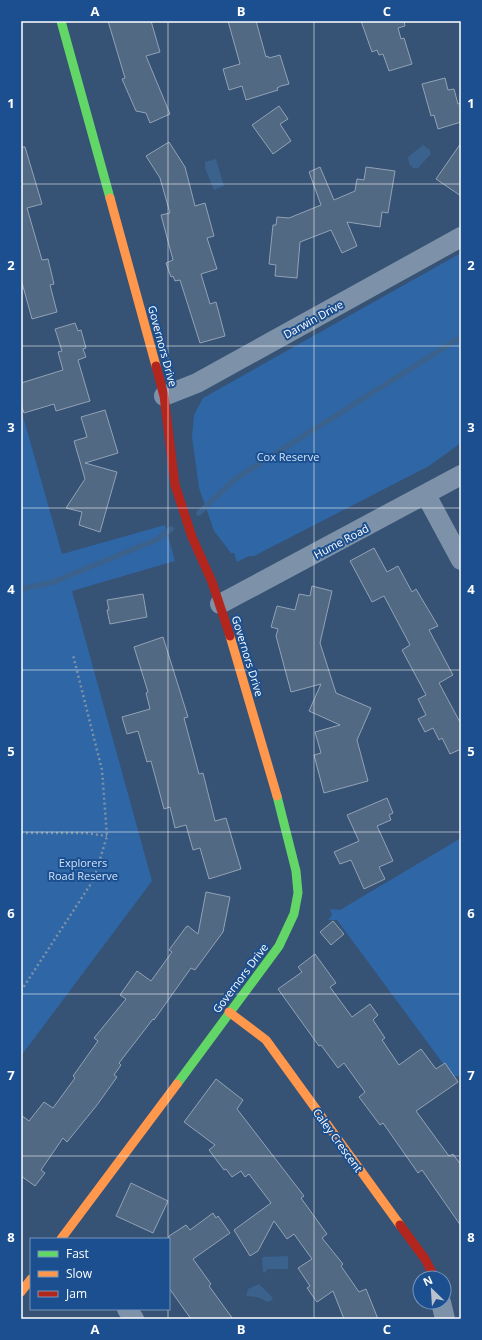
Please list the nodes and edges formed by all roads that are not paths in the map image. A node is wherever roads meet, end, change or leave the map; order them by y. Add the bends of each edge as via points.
1 (61, 21) edge
2 (461, 237) edge
3 (164, 396) junction
4 (461, 475) edge
5 (426, 495) junction
6 (461, 560) edge
7 (220, 604) junction
8 (229, 1012) junction
9 (68, 1236) edge
10 (431, 1270) edge
11 (30, 1280) edge
12 (21, 1292) edge
13 (128, 1310) edge
14 (134, 1319) edge

1 - 3 main road, Governors Drive
2 - 3 street, Darwin Drive via 197,382
3 - 7 main road, Governors Drive via 175,485 192,537
4 - 5 street, Hume Road
5 - 6 street
5 - 7 street, Hume Road
7 - 8 main road, Governors Drive via 239,662 294,858 298,886 297,909 287,933
8 - 9 main road, Governors Drive
8 - 10 main road, Caley Crescent via 266,1040
11 - 12 main road
13 - 14 street

